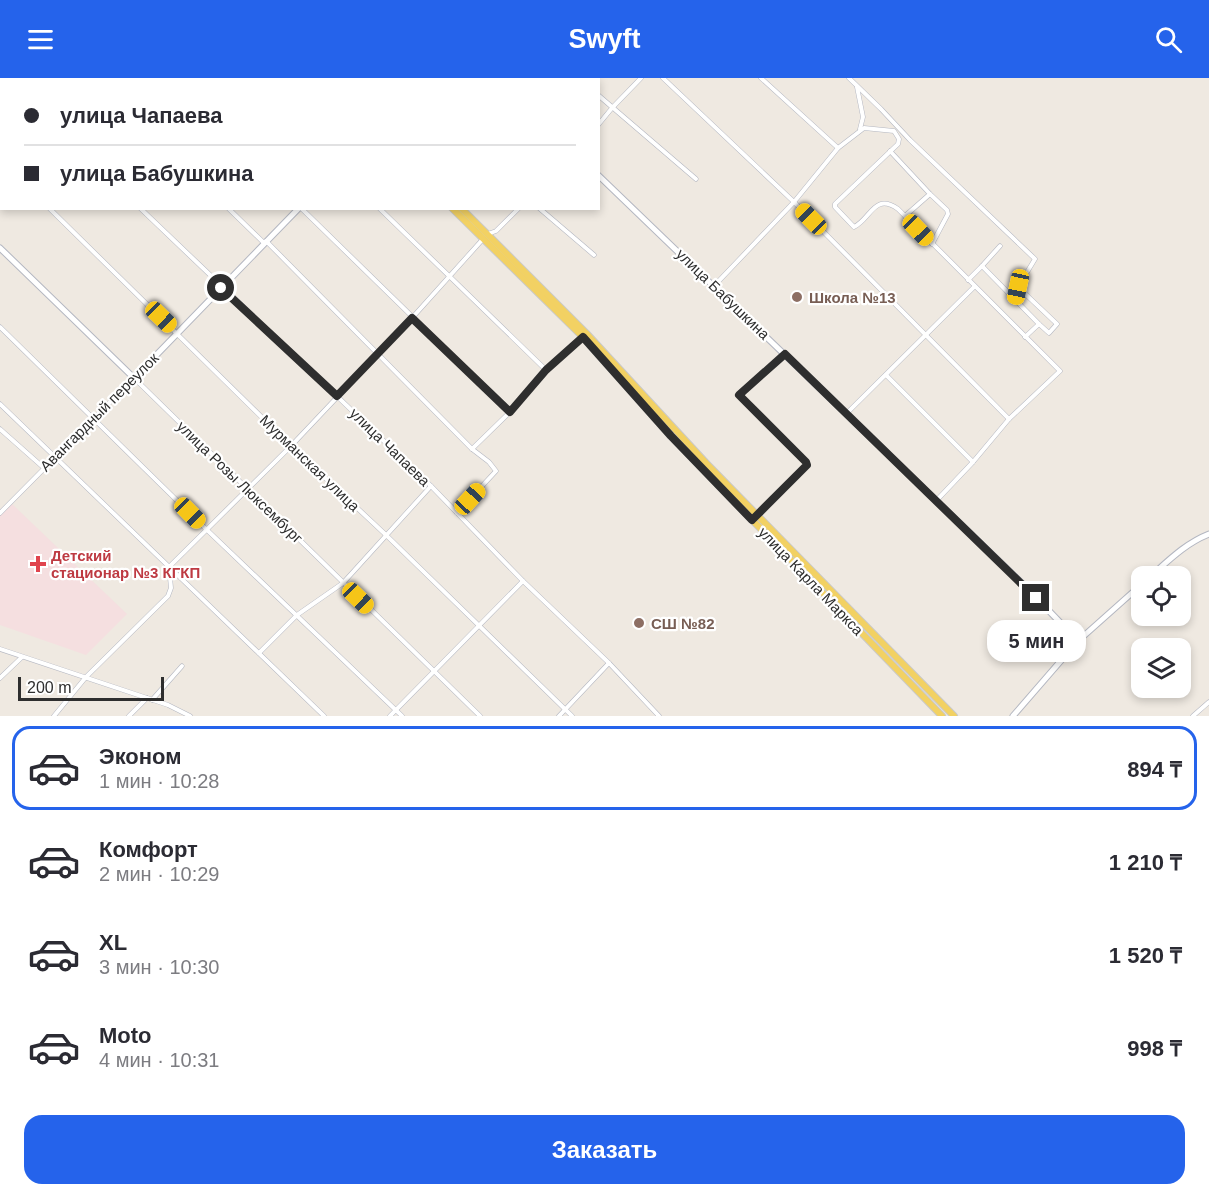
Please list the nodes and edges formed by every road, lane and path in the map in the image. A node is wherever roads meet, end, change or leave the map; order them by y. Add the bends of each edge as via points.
1 (641, 78) edge
2 (663, 78) edge
3 (761, 78) edge
4 (849, 78) edge
5 (857, 86) junction
6 (600, 97) edge
7 (612, 108) junction
8 (600, 123) edge
9 (859, 131) junction
10 (899, 132) junction
11 (838, 148) junction
12 (890, 151) junction
13 (600, 178) edge
14 (696, 179) dead end
15 (930, 194) junction
16 (794, 202) junction
17 (51, 210) edge
18 (142, 210) edge
19 (230, 210) edge
20 (298, 210) edge
21 (302, 210) edge
22 (381, 210) edge
23 (454, 210) edge
24 (462, 210) edge
25 (517, 210) edge
26 (541, 210) edge
27 (905, 216) junction
28 (485, 237) junction
29 (265, 242) junction
30 (932, 244) junction
31 (1000, 246) dead end
32 (0, 248) edge
33 (594, 255) dead end
34 (982, 266) junction
35 (450, 275) junction
36 (968, 280) junction
37 (714, 286) junction
38 (974, 287) junction
39 (1018, 287) junction
40 (221, 288) junction
41 (1016, 300) junction
42 (412, 318) junction
43 (1039, 324) junction
44 (0, 327) edge
45 (177, 333) junction
46 (927, 336) junction
47 (583, 337) junction
48 (1026, 338) junction
49 (785, 354) junction
50 (377, 355) junction
51 (546, 370) junction
52 (886, 375) junction
53 (134, 378) junction
54 (337, 396) junction
55 (0, 404) edge
56 (510, 412) junction
57 (846, 414) junction
58 (93, 418) junction
59 (1009, 419) junction
60 (0, 429) edge
61 (291, 446) junction
62 (472, 449) junction
63 (54, 458) junction
64 (973, 462) junction
65 (44, 468) junction
66 (431, 486) junction
67 (247, 490) junction
68 (935, 501) junction
69 (0, 513) edge
70 (457, 513) junction
71 (757, 514) junction
72 (752, 520) junction
73 (207, 530) junction
74 (1209, 534) edge
75 (386, 535) junction
76 (1162, 566) edge
77 (169, 567) junction
78 (523, 581) junction
79 (343, 583) junction
80 (1131, 594) edge
81 (297, 615) junction
82 (480, 625) junction
83 (1078, 641) junction
84 (0, 650) edge
85 (259, 653) junction
86 (23, 657) junction
87 (609, 663) junction
88 (182, 666) dead end
89 (434, 672) junction
90 (86, 677) junction
91 (0, 678) edge
92 (924, 691) junction
93 (149, 699) junction
94 (1209, 702) edge
95 (396, 710) junction
96 (565, 710) junction
97 (54, 716) edge
98 (129, 716) edge
99 (190, 716) edge
100 (324, 716) edge
101 (390, 716) edge
102 (402, 716) edge
103 (480, 716) edge
104 (559, 716) edge
105 (572, 716) edge
106 (659, 716) edge
107 (942, 716) edge
108 (954, 716) edge
109 (1013, 716) edge
110 (1193, 716) edge

1 - 7 street
2 - 16 street
3 - 11 street
4 - 5 street
5 - 9 street via 863,117
5 - 10 street
6 - 7 street
7 - 8 street
7 - 14 street
9 - 10 street via 868,127
9 - 11 street
10 - 12 street via 898,144
10 - 39 street via 1035,259
11 - 16 street
12 - 15 street
12 - 27 street via 834,205 854,227 880,203 890,203
13 - 37 street, улица Бабушкина
15 - 27 street
15 - 30 street via 948,214
16 - 37 street
16 - 46 street
17 - 45 street, Мурманская улица
18 - 40 street, улица Чапаева
19 - 29 street
20 - 29 street, Авангардный переулок
21 - 42 street
22 - 35 street
23 - 28 main road, улица Карла Маркса
24 - 28 main road, улица Карла Маркса
25 - 28 street
26 - 33 street
27 - 30 street
28 - 35 street
28 - 47 main road, улица Карла Маркса
28 - 71 main road, улица Карла Маркса via 586,333
29 - 40 street, Авангардный переулок
29 - 50 street
30 - 36 street
31 - 34 street
32 - 53 street, улица Розы Люксембург
34 - 36 street
34 - 41 street
35 - 42 street
35 - 51 street
36 - 38 street
37 - 49 street, улица Бабушкина
38 - 46 street
38 - 48 street
39 - 41 street
39 - 43 street via 1058,324 1049,333
40 - 45 street, Авангардный переулок
40 - 54 street, улица Чапаева
41 - 43 street
42 - 50 street
42 - 56 street
43 - 48 street
44 - 58 street
45 - 53 street, Авангардный переулок
45 - 61 street, Мурманская улица
46 - 52 street
46 - 59 street
47 - 51 street
47 - 72 main road, улица Карла Маркса
48 - 59 street via 1060,371
49 - 57 street, улица Бабушкина
49 - 71 street via 739,395 808,463
50 - 54 street
50 - 62 street
51 - 56 street
52 - 57 street
52 - 64 street
53 - 58 street, Авангардный переулок
53 - 67 street, улица Розы Люксембург
54 - 61 street
54 - 66 street, улица Чапаева
55 - 63 street
56 - 62 street
57 - 68 street, улица Бабушкина
58 - 63 street, Авангардный переулок
58 - 73 street
59 - 64 street
60 - 65 street
61 - 67 street
61 - 75 street, Мурманская улица
62 - 70 street via 496,471
63 - 65 street, Авангардный переулок
63 - 77 street
64 - 68 street
65 - 69 street, Авангардный переулок
66 - 70 street, улица Чапаева
66 - 75 street
67 - 73 street
67 - 79 street, улица Розы Люксембург
68 - 83 street, улица Бабушкина
70 - 78 street, улица Чапаева
71 - 72 street
71 - 92 main road, улица Карла Маркса
72 - 92 main road, улица Карла Маркса
73 - 77 street
73 - 81 street
74 - 76 street
75 - 79 street
75 - 82 street, Мурманская улица
77 - 85 street
77 - 90 street via 168,596
78 - 82 street
78 - 87 street, улица Чапаева
79 - 81 street
79 - 89 street, улица Розы Люксембург
80 - 83 street
81 - 85 street
81 - 95 street
82 - 89 street
82 - 96 street, Мурманская улица
83 - 109 street
84 - 86 street
85 - 100 street
86 - 90 street
86 - 91 street
87 - 96 street
87 - 106 street, улица Чапаева
88 - 93 street
89 - 95 street
89 - 103 street, улица Розы Люксембург
90 - 93 street
90 - 97 street
92 - 107 main road
92 - 108 main road
93 - 98 street
93 - 99 street
94 - 110 street
95 - 101 street
95 - 102 street
96 - 104 street
96 - 105 street, Мурманская улица

